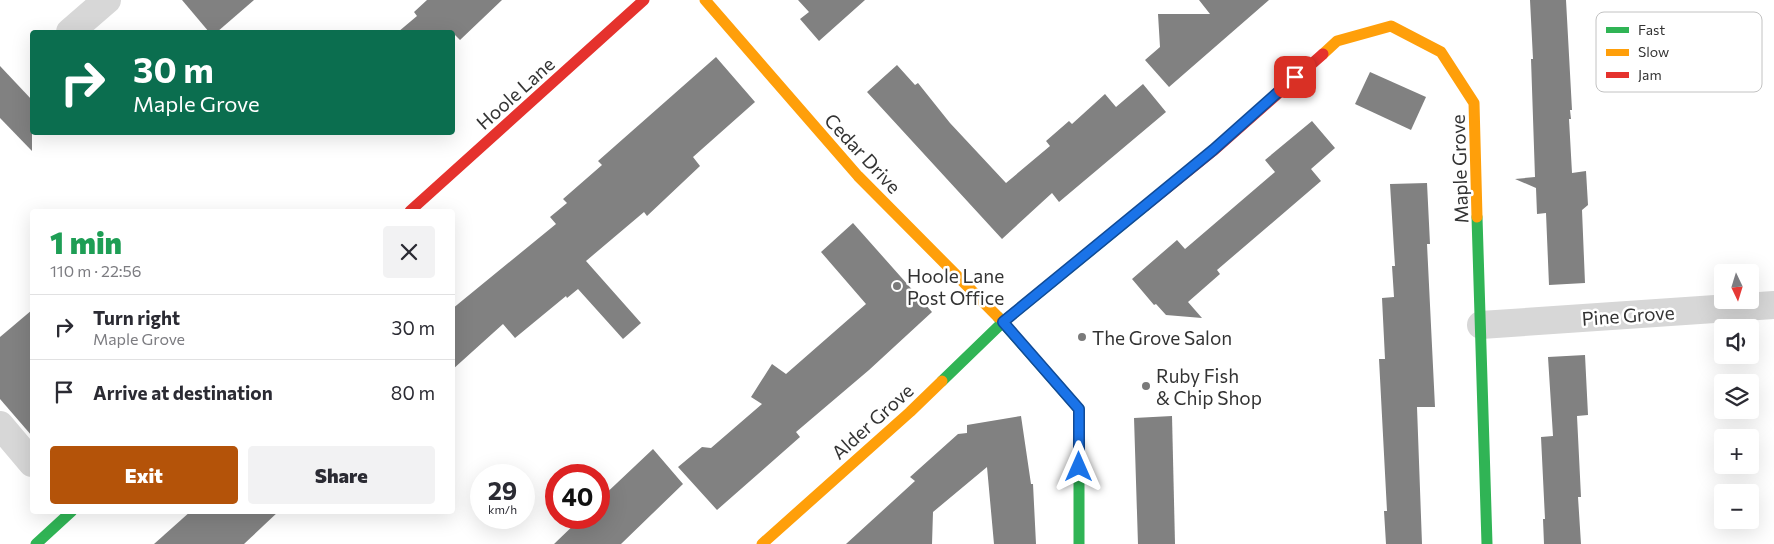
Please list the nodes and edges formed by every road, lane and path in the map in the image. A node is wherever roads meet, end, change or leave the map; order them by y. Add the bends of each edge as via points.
1 (107, 0) edge
2 (644, 0) edge
3 (706, 0) edge
4 (72, 30) edge
5 (412, 209) edge
6 (1774, 305) edge
7 (1003, 322) junction
8 (1481, 325) junction
9 (0, 425) edge
10 (30, 461) edge
11 (69, 514) edge
12 (36, 544) edge
13 (762, 544) edge
14 (1079, 544) edge
15 (1487, 544) edge

1 - 4 street
2 - 5 street, Hoole Lane
3 - 7 street, Cedar Drive via 858,176
6 - 8 street, Pine Grove
7 - 8 street, Maple Grove via 1213,150 1337,41 1391,26 1441,52 1474,103
7 - 13 street, Alder Grove via 910,412
7 - 14 street, Cedar Drive via 1079,409
8 - 15 street, Maple Grove
9 - 10 street
11 - 12 street

